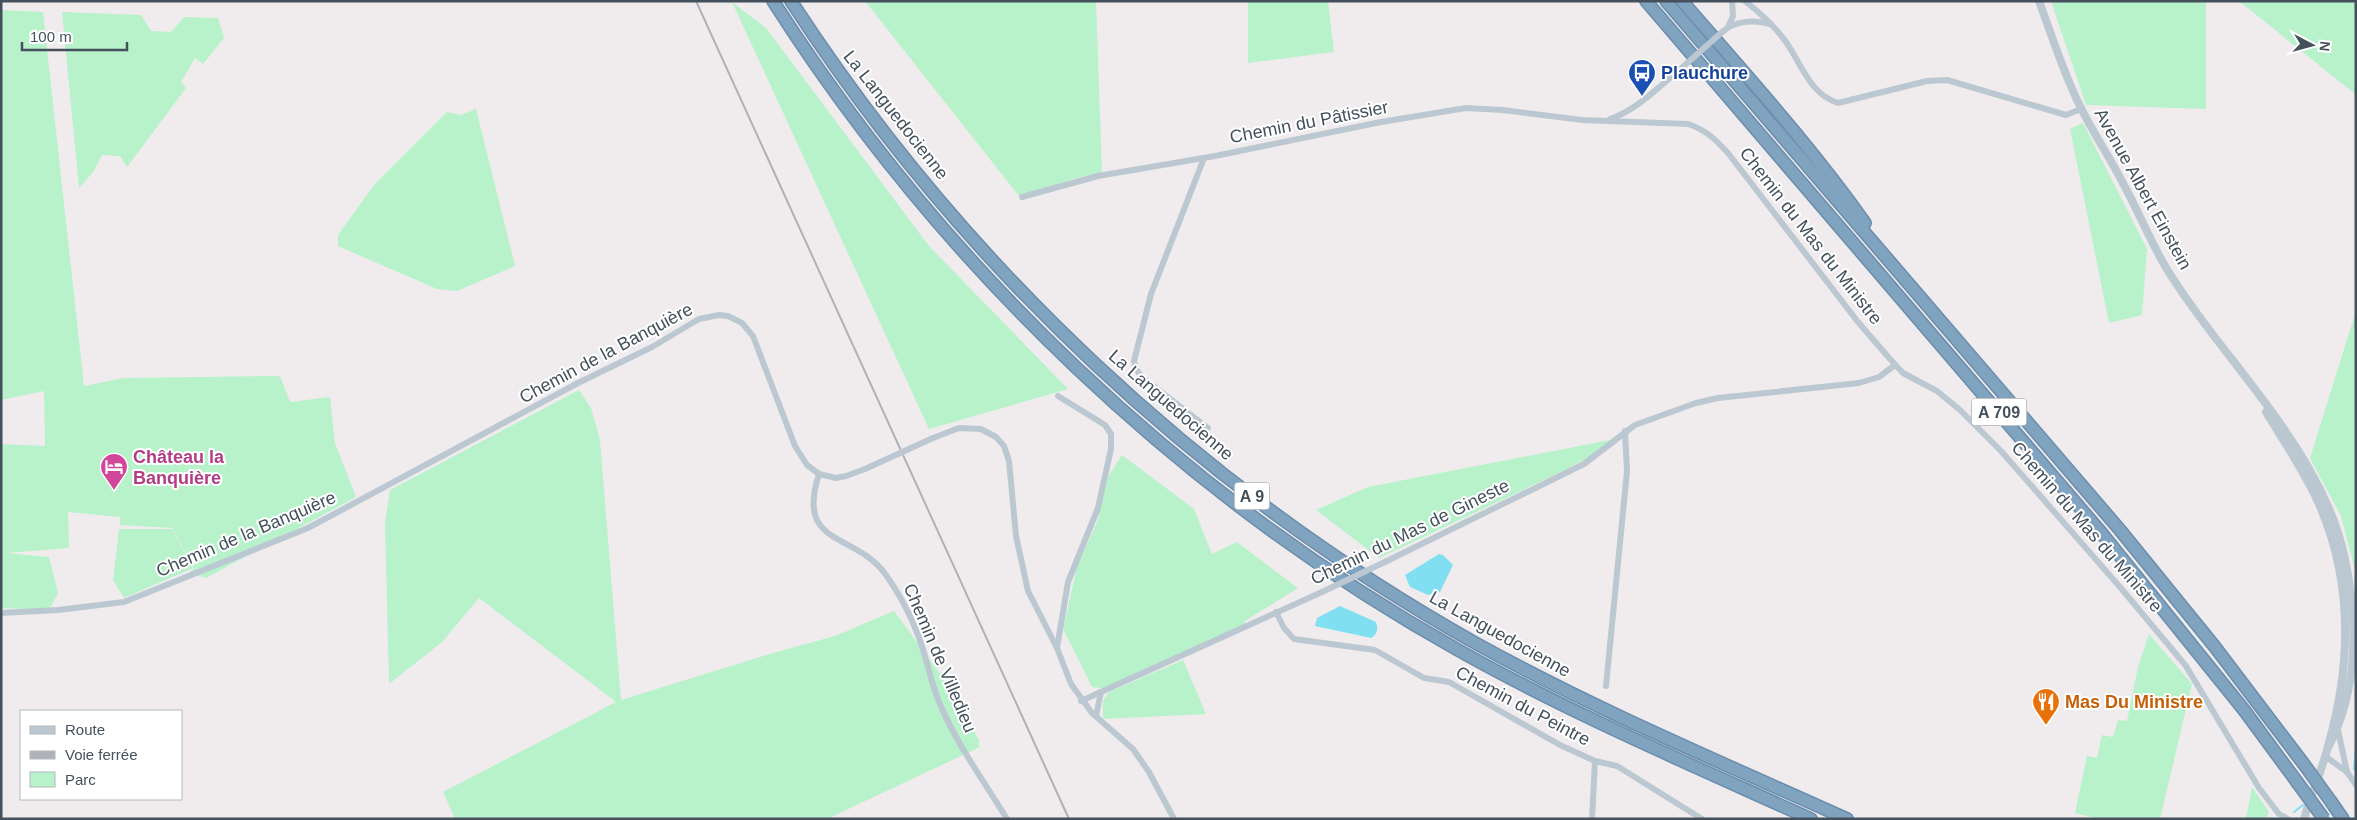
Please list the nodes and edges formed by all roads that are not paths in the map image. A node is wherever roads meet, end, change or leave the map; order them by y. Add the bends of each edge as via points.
1 (773, 1) edge
2 (791, 1) edge
3 (1646, 1) edge
4 (1666, 1) edge
5 (1682, 1) edge
6 (1732, 1) edge
7 (1745, 1) edge
8 (2039, 1) edge
9 (1774, 26) junction
10 (1728, 27) junction
11 (2081, 109) junction
12 (1605, 120) junction
13 (1204, 158) junction
14 (1022, 197) dead end
15 (1908, 283) junction
16 (1895, 365) junction
17 (2245, 378) junction
18 (1058, 396) dead end
19 (1208, 428) dead end
20 (1625, 431) junction
21 (819, 474) junction
22 (1276, 612) junction
23 (1, 613) edge
24 (1057, 648) junction
25 (1606, 686) dead end
26 (1101, 692) junction
27 (1081, 701) junction
28 (1096, 716) junction
29 (2338, 730) junction
30 (2327, 752) junction
31 (1595, 761) junction
32 (2347, 772) junction
33 (2356, 786) edge
34 (2305, 817) edge
35 (1007, 819) edge
36 (1174, 819) edge
37 (1592, 819) edge
38 (1702, 819) edge
39 (1811, 819) edge
40 (1847, 819) edge
41 (2288, 819) edge
42 (2324, 819) edge
43 (2343, 819) edge

1 - 39 highway, La Languedocienne / A 9 via 872,141 989,279 1092,381 1221,490 1324,566 1456,649 1579,714
2 - 40 highway, La Languedocienne / A 9 via 885,134 1004,272 1128,393 1248,493 1371,580 1502,658 1598,706
3 - 42 highway, A 709, bridge via 2099,530 2220,680
4 - 15 highway, A 709
5 - 15 highway via 1845,195
6 - 10 street via 1733,16
7 - 9 street
8 - 11 street, Avenue Albert Einstein
9 - 10 street via 1759,21
9 - 11 street via 1814,89 1825,99 1838,103 1927,81 1947,80 2066,115
10 - 12 street, bridge via 1625,114
11 - 17 street, Avenue Albert Einstein via 2105,148 2165,266
12 - 13 street, Chemin du Pâtissier via 1466,108
12 - 16 street, Chemin du Mas du Ministre via 1688,124 1710,134
13 - 14 street, Chemin du Pâtissier via 1080,180
13 - 19 street via 1151,294 1134,361 1142,376
15 - 43 highway, A 709, bridge via 2162,581
16 - 20 street, Chemin du Mas de Gineste via 1879,377 1859,382 1696,403
16 - 41 street, Chemin du Mas du Ministre via 1903,373 1937,391 1960,410 2001,451 2114,579 2186,666 2259,788 2279,814
17 - 29 street, Avenue Albert Einstein via 2305,462 2328,506 2340,540 2351,592 2353,631 2346,703
17 - 30 street, Avenue Albert Einstein via 2314,495 2333,540 2344,596 2346,646
18 - 24 street via 1105,425 1111,434 1111,449 1098,508 1068,582
20 - 22 street, Chemin du Mas de Gineste, bridge via 1584,464
20 - 25 street via 1627,471
21 - 23 street, Chemin de la Banquière via 807,465 795,446 748,328 736,319 718,315 699,319 652,347 308,528 233,560 124,602
21 - 24 street, bridge via 836,478 846,476 959,428 981,429 996,437 1004,446 1009,461 1016,536 1028,591
21 - 35 street, Chemin de Villedieu via 812,508 819,525 877,562 890,581 918,636 939,703
22 - 26 street, Chemin du Mas de Gineste
22 - 31 street, Chemin du Peintre via 1294,639 1375,650 1424,678 1449,682 1560,745
24 - 27 street
26 - 27 street, Chemin du Mas de Gineste
26 - 28 street
27 - 28 street
28 - 36 street via 1133,749
29 - 30 street, Avenue Albert Einstein
29 - 32 street
30 - 32 street
30 - 34 street, Avenue Albert Einstein
31 - 37 street
31 - 38 street, Chemin du Peintre via 1617,766
32 - 33 street

